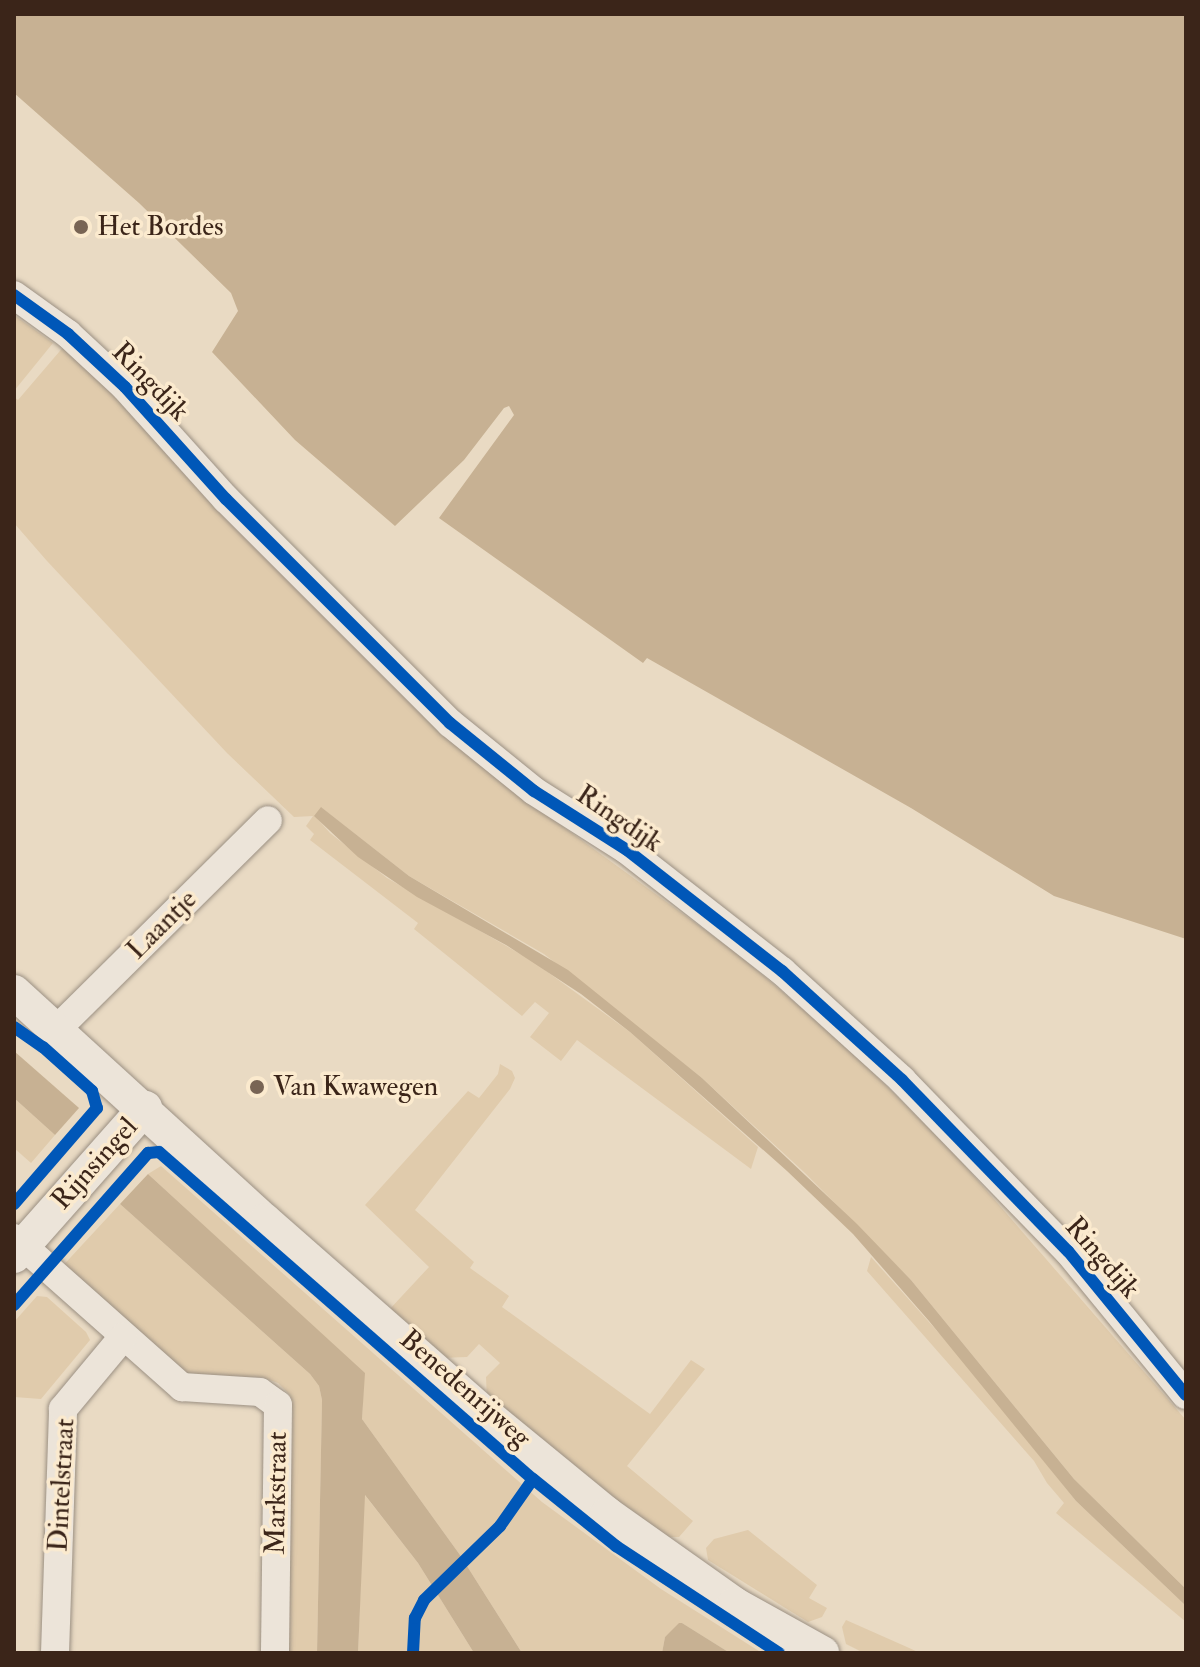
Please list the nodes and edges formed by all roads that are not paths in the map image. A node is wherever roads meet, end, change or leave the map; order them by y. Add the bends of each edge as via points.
1 (14, 295) edge
2 (268, 820) dead end
3 (14, 992) edge
4 (56, 1030) junction
5 (145, 1108) junction
6 (17, 1247) edge
7 (123, 1337) junction
8 (1186, 1395) edge
9 (55, 1653) edge
10 (275, 1653) edge
11 (822, 1653) edge

1 - 8 street, Ringdijk via 68,334 125,387 237,510 450,723 534,791 627,850 782,971 902,1080 1068,1251
2 - 4 street, Laantje
3 - 4 street, Benedenrijweg
4 - 5 street, Benedenrijweg
5 - 6 street, Rijnsingel
5 - 11 street, Benedenrijweg via 265,1221 607,1514 734,1604
6 - 7 street, Markstraat
7 - 9 street, Dintelstraat via 63,1409
7 - 10 street, Markstraat via 182,1387 260,1392 278,1405

